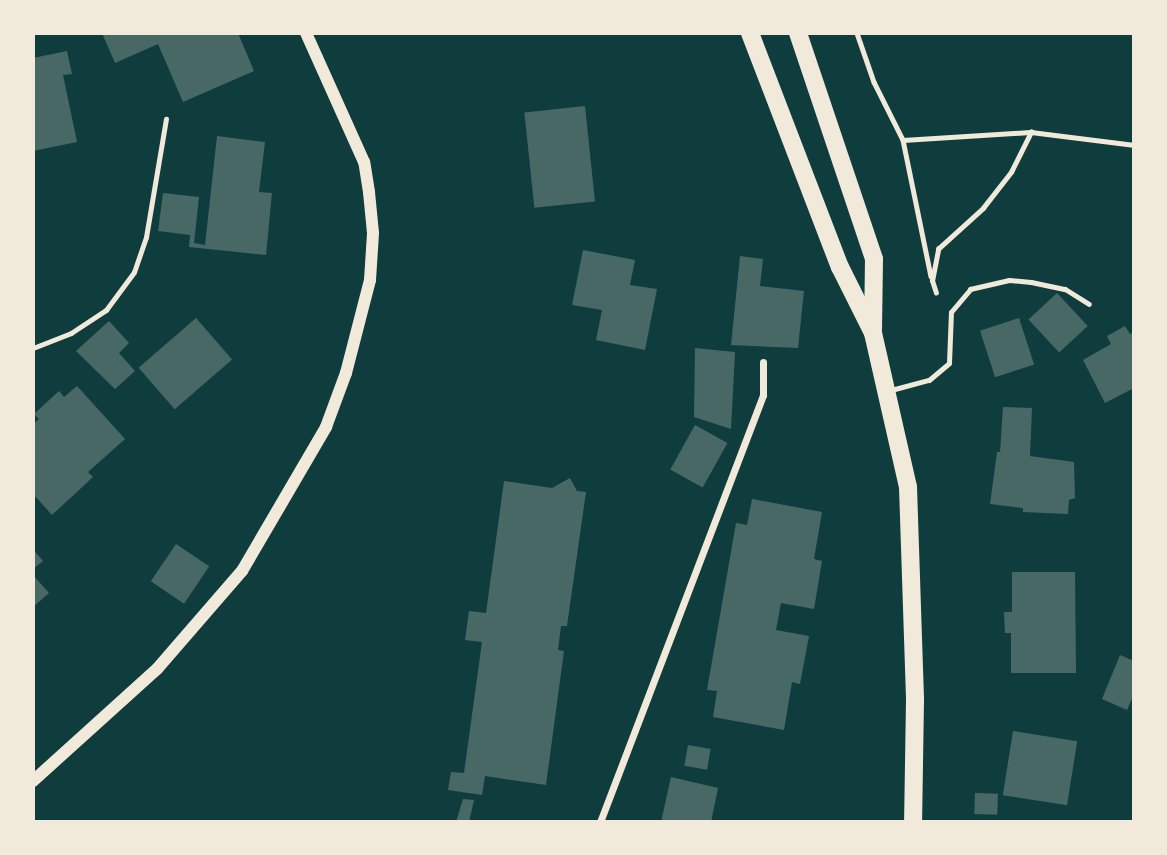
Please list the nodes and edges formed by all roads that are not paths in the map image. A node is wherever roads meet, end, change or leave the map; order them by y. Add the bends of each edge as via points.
1 (306, 33) edge
2 (750, 33) edge
3 (798, 33) edge
4 (166, 119) dead end
5 (1089, 304) dead end
6 (873, 333) junction
7 (33, 348) edge
8 (763, 362) dead end
9 (888, 391) junction
10 (33, 781) edge
11 (600, 822) edge
12 (913, 822) edge

1 - 10 street via 349,125 369,192 373,233 370,280 346,373 326,427 242,570 179,647
2 - 6 main road via 840,267
3 - 6 main road via 874,259
4 - 7 lane via 146,237 134,272 106,310 71,333
5 - 9 lane via 1065,289 1031,282 1009,280 970,289 951,313 949,363 929,380
6 - 9 main road
8 - 11 street via 763,395
9 - 12 main road via 909,501 915,700

